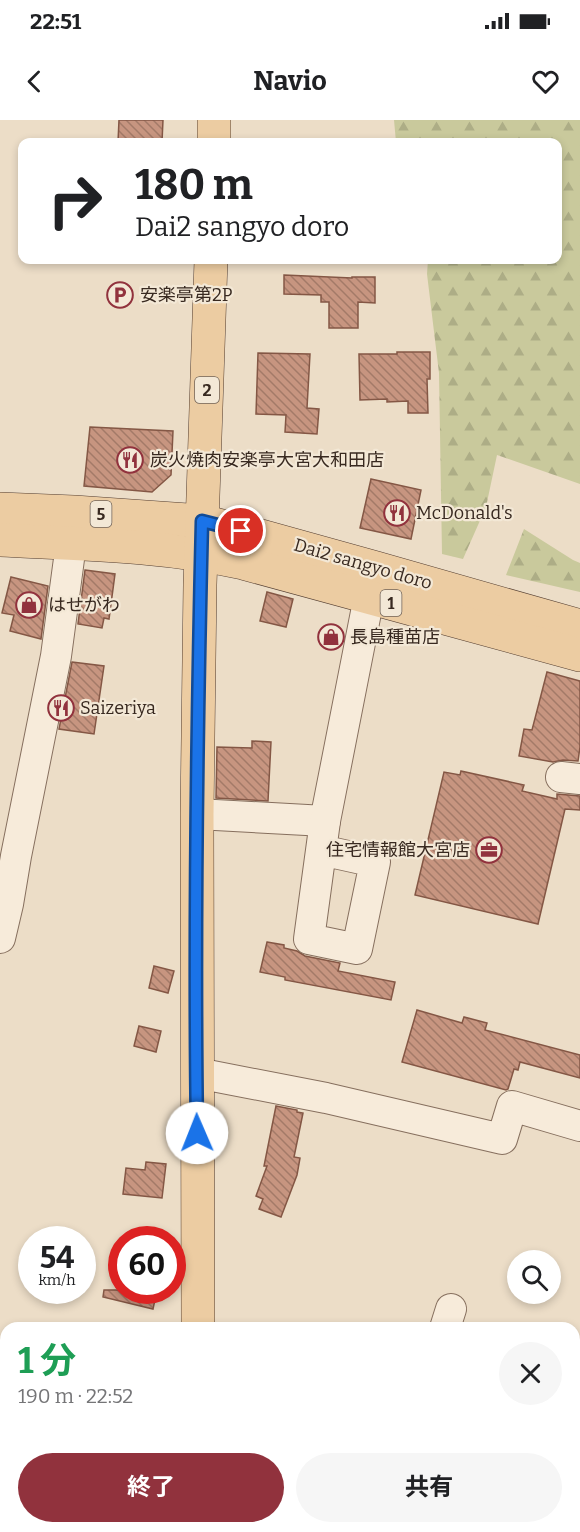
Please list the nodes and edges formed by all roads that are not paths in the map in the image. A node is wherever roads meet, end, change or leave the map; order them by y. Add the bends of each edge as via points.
1 (214, 120) edge
2 (214, 138) edge
3 (211, 264) edge
4 (0, 508) edge
5 (202, 521) junction
6 (0, 540) edge
7 (71, 544) junction
8 (201, 554) junction
9 (369, 597) junction
10 (580, 626) edge
11 (580, 655) edge
12 (197, 814) junction
13 (325, 821) junction
14 (321, 850) dead end
15 (0, 938) edge
16 (197, 1073) junction
17 (580, 1126) edge
18 (198, 1322) edge

1 - 2 main road
3 - 5 main road, 2
4 - 5 main road, Dai2 sangyo doro / 5
5 - 8 main road, 2
5 - 10 main road, Dai2 sangyo doro / 1
6 - 7 main road, Dai2 sangyo doro / 5
7 - 8 main road, Dai2 sangyo doro / 5
7 - 15 street via 56,656
8 - 9 main road, Dai2 sangyo doro / 1
8 - 12 main road, 2
9 - 11 main road, Dai2 sangyo doro / 1
9 - 13 street
12 - 13 street
12 - 16 main road, 2
13 - 14 street
16 - 17 street via 502,1139 512,1106
16 - 18 main road, 2

